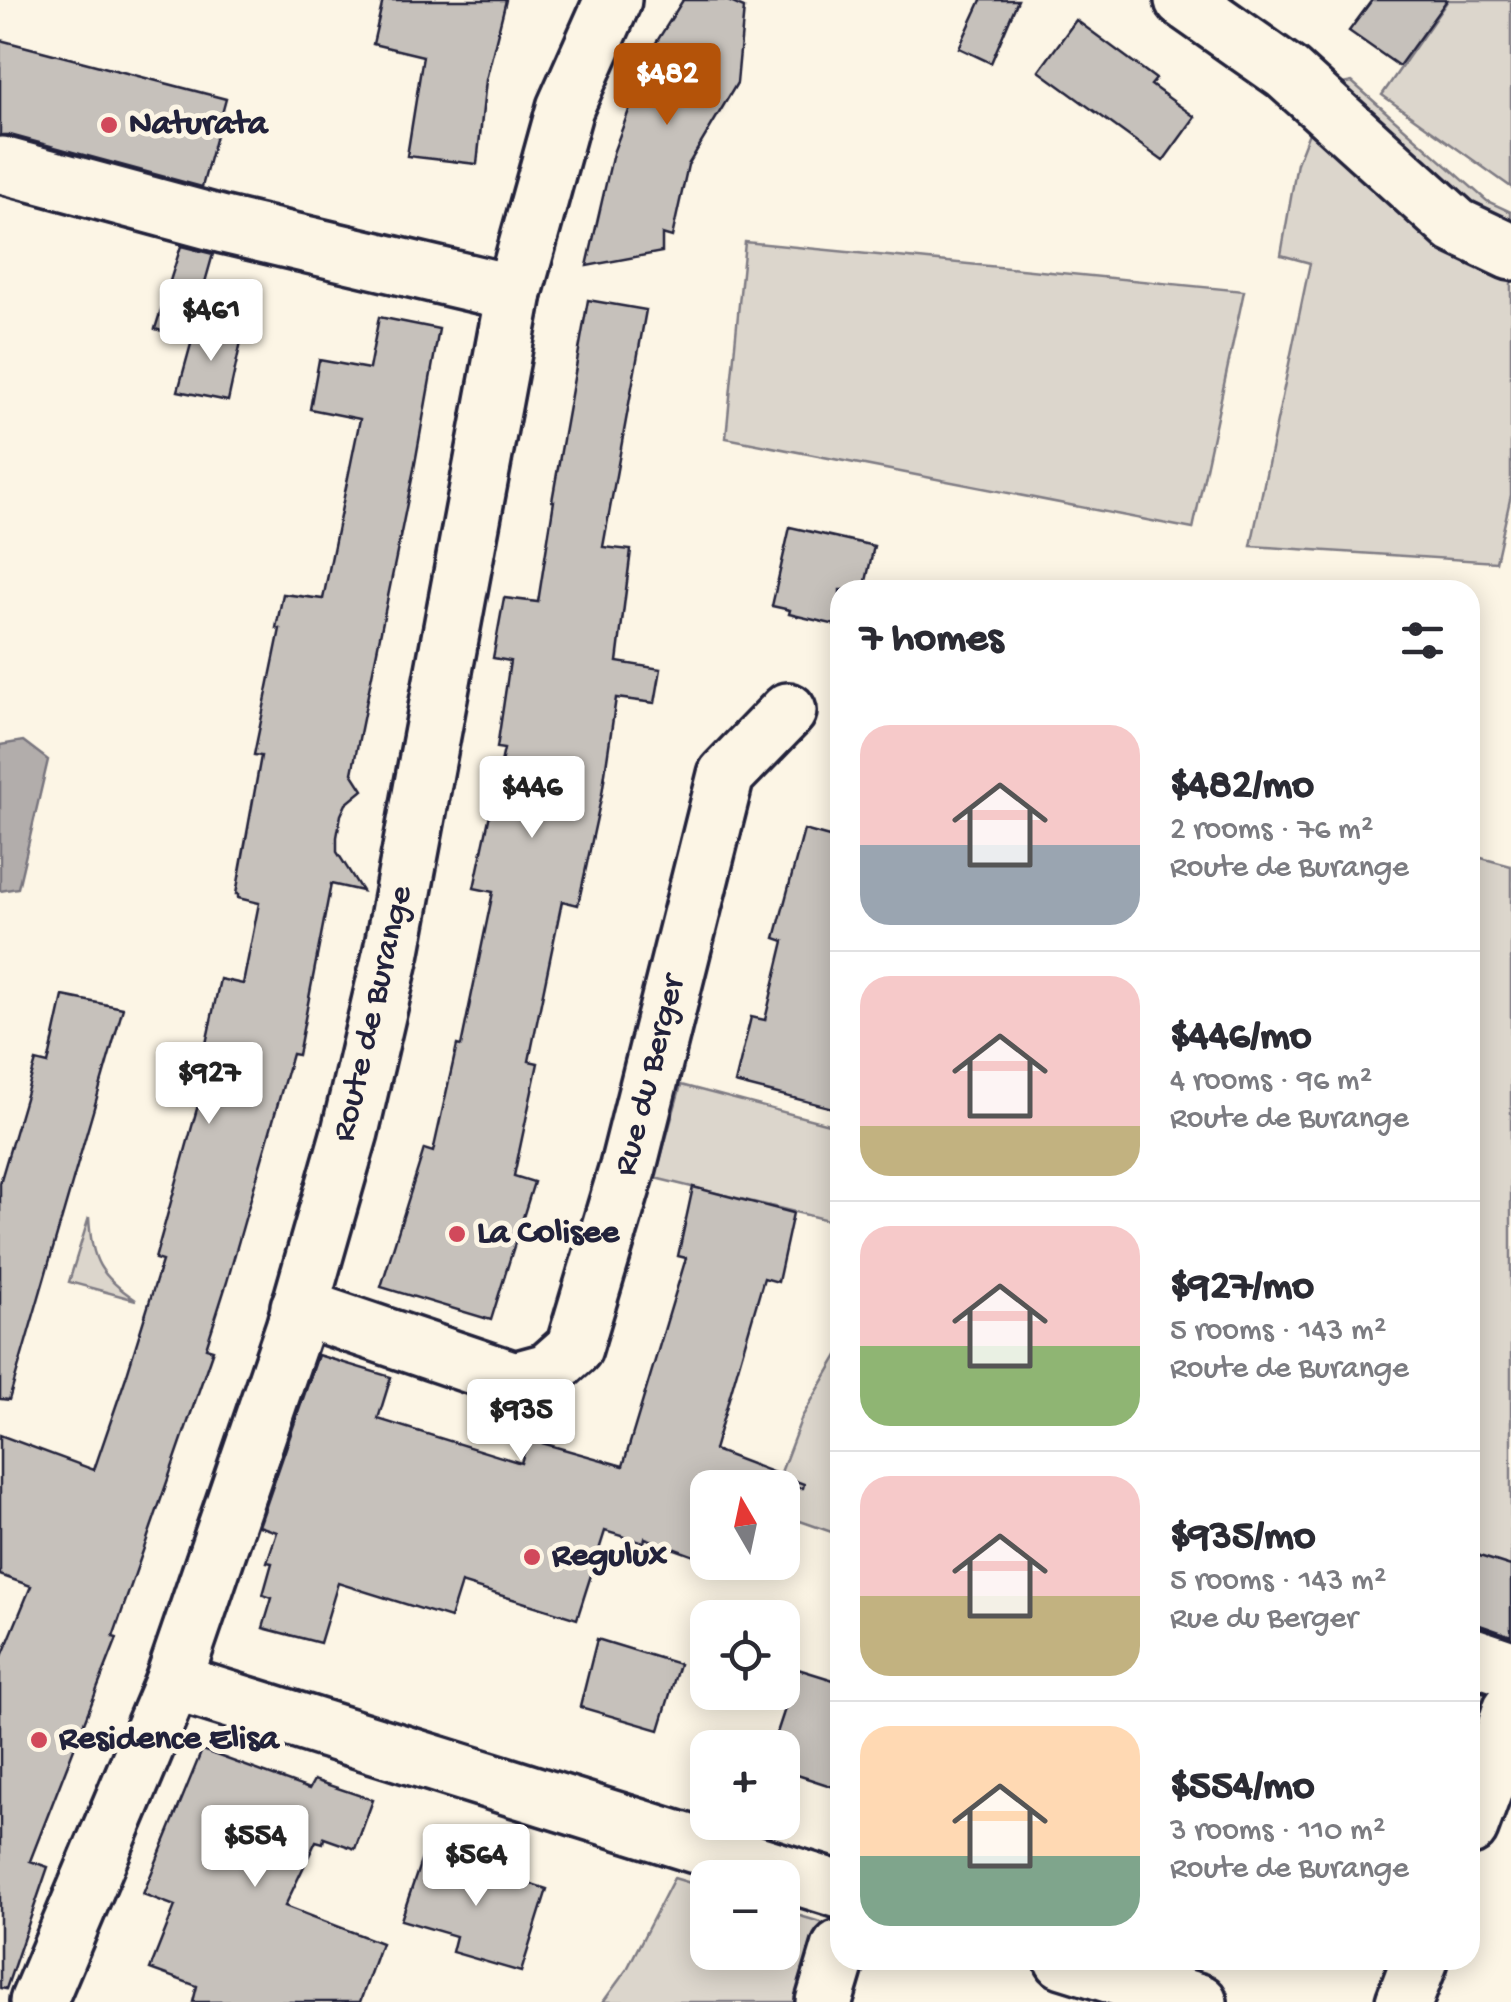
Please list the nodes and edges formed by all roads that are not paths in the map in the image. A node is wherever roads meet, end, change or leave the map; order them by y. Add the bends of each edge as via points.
1 (613, 0) edge
2 (1183, 0) edge
3 (2, 165) edge
4 (1511, 252) edge
5 (514, 293) junction
6 (788, 711) dead end
7 (299, 1306) junction
8 (1480, 1658) edge
9 (1511, 1668) edge
10 (172, 1682) junction
11 (1506, 1728) edge
12 (1480, 1800) edge
13 (830, 1887) edge
14 (833, 1970) edge
15 (1096, 1970) edge
16 (1416, 1970) edge
17 (38, 2002) edge
18 (824, 2002) edge
19 (1198, 2002) edge
20 (1404, 2002) edge

1 - 5 street, Route de Burange via 565,108
2 - 4 street via 1287,72 1456,226
3 - 5 street
5 - 7 street, Route de Burange via 392,951 350,1132
6 - 7 street, Rue du Berger via 726,775 628,1168 574,1348 548,1371 515,1380
7 - 10 street, Route de Burange
8 - 9 street
10 - 13 street
10 - 17 street, Route de Burange
11 - 12 street
14 - 18 street
15 - 19 street
16 - 20 street

